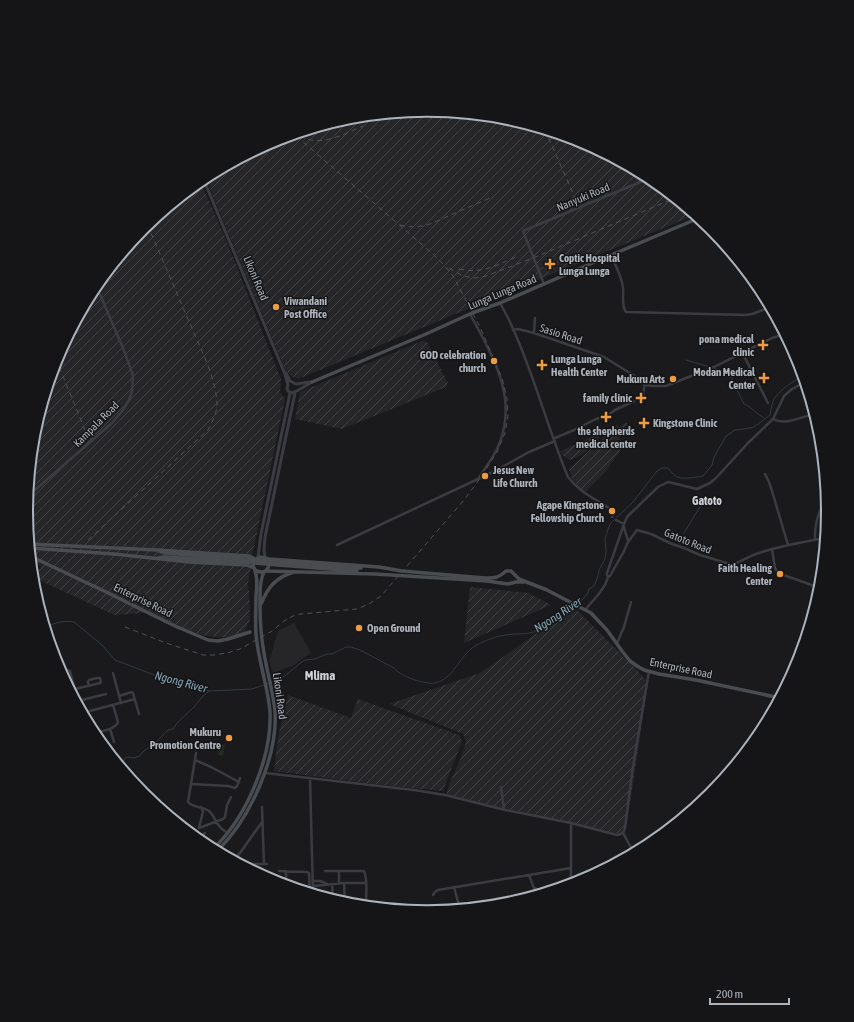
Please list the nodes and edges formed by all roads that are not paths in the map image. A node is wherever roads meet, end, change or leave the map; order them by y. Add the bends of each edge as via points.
1 (643, 181) edge
2 (207, 184) edge
3 (218, 211) junction
4 (693, 220) edge
5 (611, 255) junction
6 (544, 284) junction
7 (99, 292) edge
8 (500, 303) junction
9 (765, 309) edge
10 (470, 314) junction
11 (535, 318) dead end
12 (514, 330) junction
13 (534, 333) junction
14 (779, 336) edge
15 (742, 352) junction
16 (312, 382) junction
17 (294, 383) junction
18 (288, 385) junction
19 (645, 385) junction
20 (800, 385) edge
21 (296, 391) junction
22 (290, 393) junction
23 (768, 402) dead end
24 (809, 415) edge
25 (774, 419) junction
26 (553, 438) junction
27 (555, 442) junction
28 (765, 474) dead end
29 (478, 478) junction
30 (34, 491) edge
31 (821, 508) edge
32 (612, 517) dead end
33 (616, 520) dead end
34 (623, 525) junction
35 (820, 539) edge
36 (815, 540) junction
37 (628, 542) junction
38 (35, 544) edge
39 (337, 545) dead end
40 (788, 545) junction
41 (35, 548) edge
42 (772, 549) junction
43 (157, 550) junction
44 (256, 558) junction
45 (265, 558) junction
46 (36, 559) edge
47 (155, 559) junction
48 (378, 567) junction
49 (254, 569) junction
50 (265, 571) junction
51 (299, 571) junction
52 (375, 574) junction
53 (503, 575) junction
54 (515, 575) junction
55 (608, 576) junction
56 (257, 577) junction
57 (262, 577) junction
58 (512, 582) junction
59 (526, 582) junction
60 (505, 583) junction
61 (813, 586) edge
62 (630, 602) dead end
63 (260, 605) junction
64 (585, 610) junction
65 (260, 623) junction
66 (256, 628) junction
67 (250, 632) junction
68 (256, 633) junction
69 (261, 634) junction
70 (617, 643) junction
71 (66, 669) edge
72 (650, 671) junction
73 (70, 672) joint
74 (113, 673) dead end
75 (73, 683) edge
76 (89, 686) junction
77 (76, 690) edge
78 (106, 694) dead end
79 (119, 696) junction
80 (774, 697) edge
81 (135, 699) junction
82 (82, 700) edge
83 (121, 703) junction
84 (113, 705) junction
85 (88, 711) edge
86 (139, 714) dead end
87 (110, 729) junction
88 (100, 731) edge
89 (114, 742) dead end
90 (196, 753) dead end
91 (195, 760) junction
92 (265, 773) junction
93 (310, 778) junction
94 (191, 784) junction
95 (501, 787) dead end
96 (231, 797) dead end
97 (202, 807) junction
98 (262, 807) dead end
99 (504, 809) junction
100 (217, 822) junction
101 (263, 822) junction
102 (571, 823) junction
103 (205, 833) dead end
104 (228, 833) junction
105 (623, 833) junction
106 (203, 835) edge
107 (217, 844) edge
108 (222, 847) edge
109 (631, 848) edge
110 (237, 856) edge
111 (253, 864) edge
112 (572, 868) junction
113 (279, 871) dead end
114 (286, 871) junction
115 (325, 871) dead end
116 (339, 871) junction
117 (529, 875) junction
118 (571, 878) edge
119 (286, 879) edge
120 (312, 881) junction
121 (339, 883) junction
122 (344, 883) junction
123 (366, 883) junction
124 (328, 884) junction
125 (332, 884) junction
126 (313, 886) joint
127 (310, 887) edge
128 (454, 887) junction
129 (535, 889) edge
130 (333, 894) edge
131 (433, 895) dead end
132 (345, 896) edge
133 (366, 900) edge
134 (459, 904) edge

1 - 6 street, Nanyuki Road via 523,231
2 - 3 street, Likoni Road
3 - 17 street, Likoni Road via 283,366 290,381
3 - 18 street, Likoni Road
4 - 5 main road, Lunga Lunga Road
5 - 6 main road, Lunga Lunga Road
5 - 9 street via 624,289 626,312 746,315
6 - 8 main road, Lunga Lunga Road
7 - 30 street, Kampala Road via 132,372 131,395 127,405 112,423
8 - 10 main road, Lunga Lunga Road
8 - 12 street
10 - 16 main road, Lunga Lunga Road
10 - 29 street via 500,374 506,400 502,435 492,459
11 - 13 street
12 - 13 street, Sasio Road
12 - 26 street
13 - 19 street, Sasio Road via 604,357
14 - 15 street
15 - 19 street via 712,368 666,386
15 - 23 street
16 - 17 street, Lunga Lunga Road
16 - 21 street, Lunga Lunga Road
17 - 18 street
17 - 21 street via 298,387
18 - 22 street
19 - 26 street via 643,395 638,400
20 - 25 street via 784,396
21 - 22 street
21 - 45 street via 265,537
22 - 44 street
24 - 25 street via 784,422
25 - 34 street via 710,483 697,489 668,482 658,487 633,510
26 - 27 street
27 - 29 street
27 - 32 street via 568,477 588,496 613,511
28 - 40 street
29 - 39 street
31 - 36 street via 814,530
33 - 34 street
34 - 37 street
34 - 55 street
35 - 36 street, Gatoto Road
36 - 40 street, Gatoto Road
37 - 42 street, Gatoto Road via 638,530 700,555 733,565
37 - 55 street, Gatoto Road
38 - 43 main road
40 - 42 street, Gatoto Road
41 - 47 main road
42 - 61 street via 778,573
43 - 44 main road
43 - 48 main road, bridge via 164,553
44 - 45 main road
44 - 49 main road
45 - 48 main road
45 - 50 main road via 269,562
46 - 67 main road, Enterprise Road via 208,640 226,640
47 - 49 main road via 247,565
47 - 52 main road, bridge via 164,557
48 - 53 main road via 468,577 495,578
49 - 50 main road
49 - 56 main road, Likoni Road
50 - 51 main road
50 - 57 main road, Likoni Road
51 - 52 main road
51 - 63 main road via 274,582
52 - 60 main road
53 - 54 main road via 506,571
53 - 60 main road
54 - 58 main road
54 - 59 main road
55 - 64 street, Gatoto Road via 605,585
56 - 57 main road
56 - 66 main road, Likoni Road
57 - 63 main road, Likoni Road
58 - 59 main road
58 - 60 main road
59 - 64 main road, Enterprise Road
62 - 70 street
63 - 65 main road, Likoni Road
64 - 70 main road, Enterprise Road via 591,613
65 - 66 main road
65 - 69 main road, Likoni Road
66 - 67 main road
66 - 68 main road, Likoni Road
67 - 68 main road
68 - 69 main road
68 - 104 main road, Likoni Road via 269,702 267,746 245,806
69 - 92 main road, Likoni Road via 275,711 272,746
70 - 72 main road, Enterprise Road via 637,666
71 - 73 street
72 - 80 main road, Enterprise Road
72 - 105 street
73 - 75 street
74 - 79 street
76 - 76 street via 89,680 100,678 100,683
76 - 77 street
78 - 82 street
79 - 81 street via 132,692
79 - 83 street
81 - 83 street
81 - 86 street
83 - 84 street
84 - 85 street
84 - 87 street via 118,722 117,726
87 - 88 street
87 - 89 street
90 - 91 street
91 - 94 street
91 - 94 street via 239,780 235,788
92 - 93 street
92 - 108 main road, Likoni Road via 241,822
93 - 99 street via 414,790
93 - 120 street
94 - 97 street via 188,802
95 - 99 street
96 - 100 street via 224,818
97 - 100 street via 211,813
97 - 100 street via 199,828
98 - 101 street
99 - 102 street
100 - 104 street
101 - 110 street
101 - 111 street via 266,864
102 - 105 street via 617,835
102 - 112 street
103 - 106 street
104 - 107 main road, Likoni Road
105 - 109 street
112 - 117 street
112 - 118 street
113 - 114 street
114 - 119 street
114 - 127 street via 307,872
115 - 116 street
116 - 121 street
116 - 123 street via 364,871
117 - 128 street
117 - 129 street
120 - 124 street
120 - 126 street
121 - 122 street
121 - 125 street
122 - 123 street
122 - 132 street
123 - 133 street
124 - 125 street
124 - 126 street
125 - 130 street
128 - 131 street via 438,890
128 - 134 street

